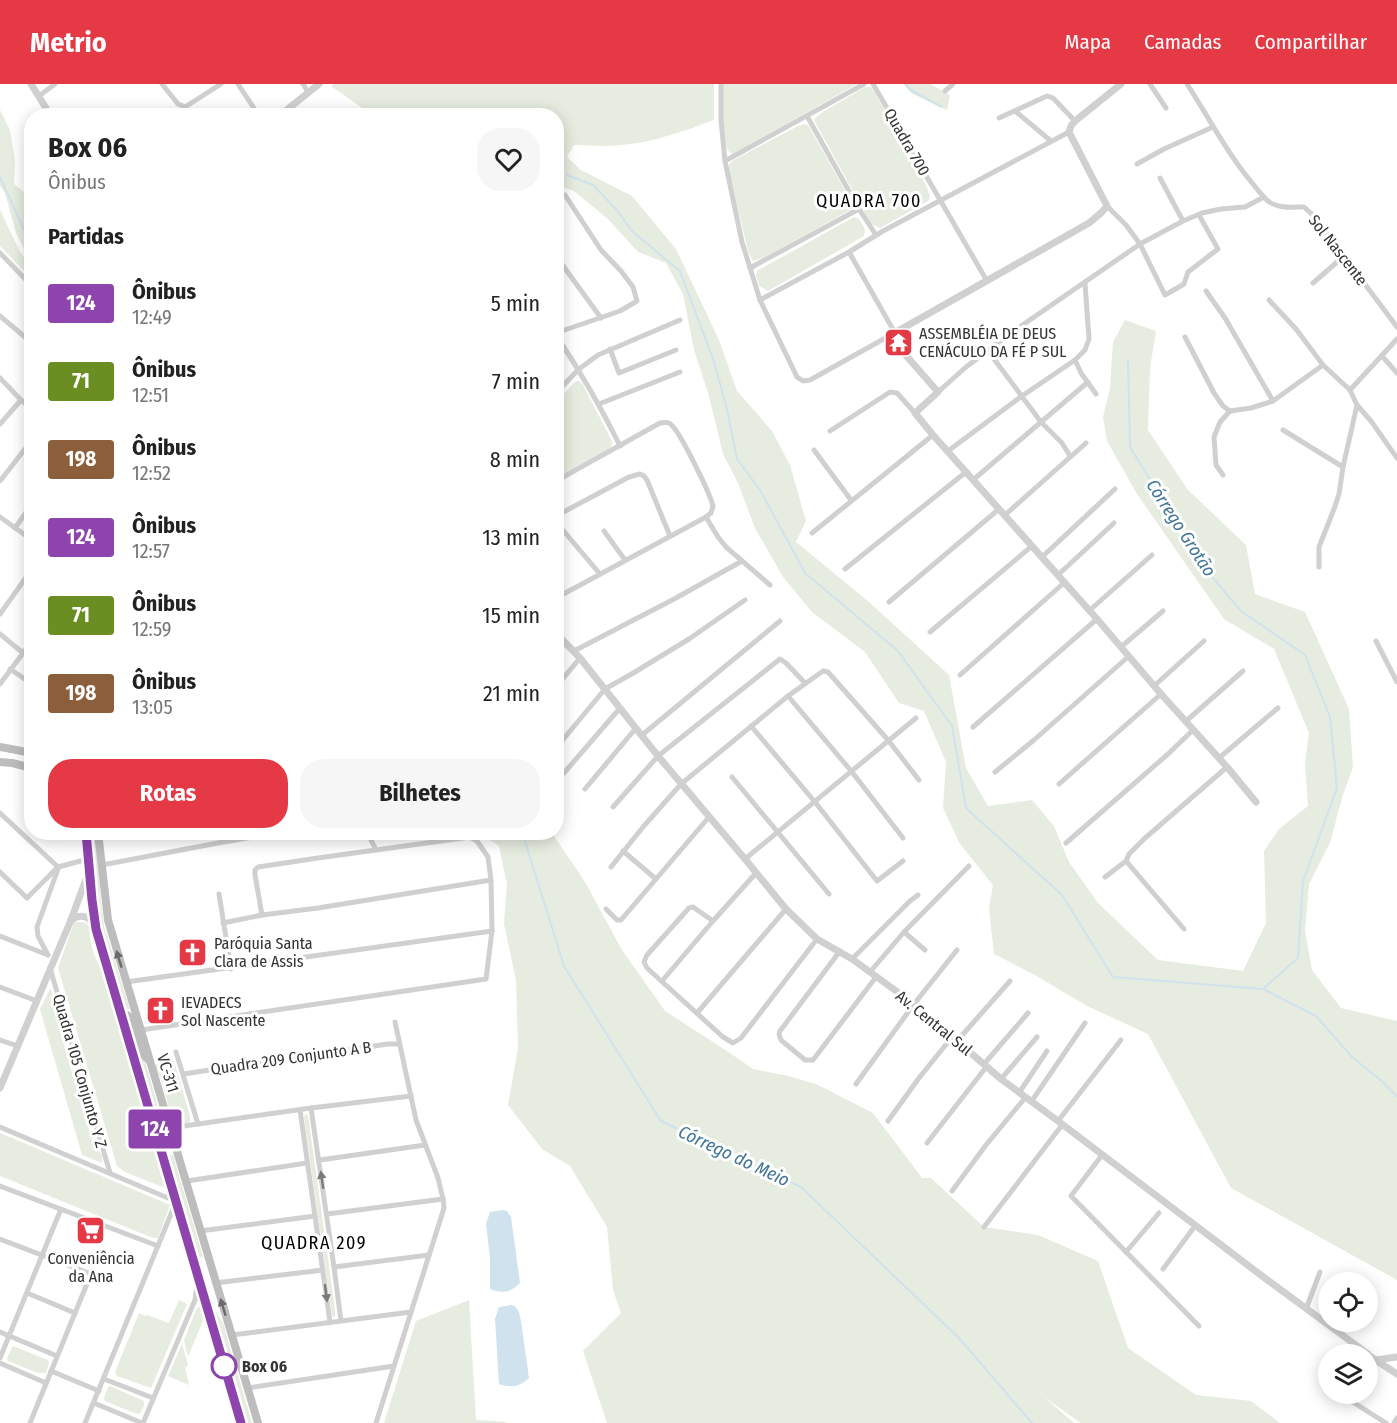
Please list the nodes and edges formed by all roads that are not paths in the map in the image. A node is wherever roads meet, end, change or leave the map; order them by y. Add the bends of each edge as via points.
1 (31, 84) edge
2 (55, 84) edge
3 (162, 84) edge
4 (221, 84) edge
5 (238, 84) edge
6 (303, 84) edge
7 (319, 84) edge
8 (720, 84) edge
9 (864, 84) edge
10 (873, 84) edge
11 (953, 84) edge
12 (1121, 84) edge
13 (1150, 84) edge
14 (1187, 84) edge
15 (945, 91) dead end
16 (308, 92) junction
17 (39, 96) junction
18 (46, 108) edge
19 (254, 108) edge
20 (289, 108) edge
21 (1166, 108) dead end
22 (1015, 111) junction
23 (807, 116) junction
24 (999, 118) dead end
25 (1075, 121) junction
26 (1213, 127) junction
27 (1069, 132) junction
28 (1051, 141) junction
29 (725, 161) junction
30 (1137, 164) dead end
31 (1160, 178) dead end
32 (565, 195) dead end
33 (1264, 197) junction
34 (940, 200) junction
35 (1107, 206) junction
36 (859, 209) junction
37 (1199, 215) junction
38 (1183, 221) junction
39 (876, 235) junction
40 (1140, 244) junction
41 (849, 252) junction
42 (0, 253) edge
43 (1344, 256) junction
44 (564, 267) edge
45 (750, 268) junction
46 (24, 278) edge
47 (987, 281) junction
48 (1085, 283) junction
49 (1313, 283) dead end
50 (1206, 291) dead end
51 (760, 300) junction
52 (1269, 300) dead end
53 (0, 316) edge
54 (601, 318) junction
55 (680, 320) dead end
56 (1397, 327) edge
57 (564, 331) edge
58 (892, 335) junction
59 (24, 337) edge
60 (1185, 337) dead end
61 (1397, 339) edge
62 (564, 346) edge
63 (610, 349) junction
64 (676, 350) dead end
65 (988, 351) junction
66 (1382, 356) junction
67 (1075, 360) junction
68 (1323, 365) junction
69 (579, 369) junction
70 (680, 372) dead end
71 (1397, 373) edge
72 (0, 378) edge
73 (1088, 382) junction
74 (564, 385) edge
75 (1350, 390) junction
76 (938, 392) junction
77 (1096, 394) dead end
78 (1022, 396) junction
79 (21, 400) junction
80 (1273, 400) junction
81 (24, 402) edge
82 (599, 404) junction
83 (1357, 405) junction
84 (1230, 411) junction
85 (915, 413) junction
86 (1041, 422) junction
87 (0, 424) edge
88 (1282, 430) dead end
89 (830, 431) dead end
90 (933, 435) junction
91 (1086, 443) dead end
92 (620, 446) junction
93 (24, 450) edge
94 (814, 450) dead end
95 (948, 452) junction
96 (1070, 456) junction
97 (1397, 458) edge
98 (1343, 467) junction
99 (966, 472) junction
100 (1223, 475) dead end
101 (564, 477) edge
102 (973, 480) junction
103 (0, 481) edge
104 (1115, 489) dead end
105 (851, 500) junction
106 (999, 509) junction
107 (564, 512) edge
108 (24, 515) edge
109 (1005, 515) junction
110 (0, 517) edge
111 (706, 517) junction
112 (1114, 523) dead end
113 (15, 528) junction
114 (564, 531) edge
115 (604, 531) dead end
116 (812, 533) dead end
117 (24, 534) edge
118 (670, 536) junction
119 (1032, 546) junction
120 (1152, 555) dead end
121 (1042, 557) junction
122 (625, 561) junction
123 (742, 561) junction
124 (1319, 567) dead end
125 (845, 569) dead end
126 (600, 574) junction
127 (1058, 575) junction
128 (24, 580) edge
129 (1065, 582) junction
130 (770, 585) dead end
131 (564, 594) edge
132 (745, 600) dead end
133 (889, 602) dead end
134 (1090, 610) junction
135 (1163, 611) dead end
136 (0, 614) edge
137 (1097, 619) junction
138 (780, 621) dead end
139 (930, 632) dead end
140 (0, 634) edge
141 (564, 641) edge
142 (1204, 641) dead end
143 (1376, 641) dead end
144 (1121, 647) junction
145 (574, 651) junction
146 (23, 652) joint
147 (1129, 656) junction
148 (580, 658) junction
149 (10, 669) junction
150 (1243, 671) dead end
151 (960, 675) dead end
152 (564, 677) edge
153 (24, 679) edge
154 (1397, 682) edge
155 (805, 683) junction
156 (0, 684) edge
157 (1154, 686) junction
158 (605, 689) junction
159 (1161, 694) junction
160 (788, 696) junction
161 (620, 708) junction
162 (1278, 708) dead end
163 (916, 718) dead end
164 (1185, 722) junction
165 (751, 726) junction
166 (973, 727) dead end
167 (636, 728) junction
168 (1193, 730) junction
169 (642, 735) junction
170 (564, 738) edge
171 (888, 741) junction
172 (0, 747) edge
173 (24, 752) edge
174 (658, 756) junction
175 (1219, 758) junction
176 (0, 762) edge
177 (24, 766) edge
178 (1227, 767) junction
179 (852, 772) junction
180 (994, 772) dead end
181 (564, 773) dead end
182 (732, 777) dead end
183 (919, 780) dead end
184 (681, 784) junction
185 (1059, 784) dead end
186 (585, 789) dead end
187 (815, 802) junction
188 (1256, 802) dead end
189 (612, 807) dead end
190 (0, 813) edge
191 (709, 817) junction
192 (777, 833) junction
193 (24, 835) edge
194 (903, 838) dead end
195 (29, 840) edge
196 (87, 840) edge
197 (99, 840) edge
198 (236, 840) edge
199 (371, 840) edge
200 (448, 840) edge
201 (475, 840) edge
202 (1066, 843) dead end
203 (376, 850) junction
204 (623, 851) junction
205 (88, 859) junction
206 (745, 859) junction
207 (903, 861) dead end
208 (1126, 861) junction
209 (102, 865) junction
210 (969, 866) dead end
211 (58, 867) junction
212 (611, 867) dead end
213 (89, 871) junction
214 (0, 872) edge
215 (756, 873) junction
216 (1105, 877) dead end
217 (656, 879) junction
218 (491, 880) junction
219 (219, 894) dead end
220 (829, 894) dead end
221 (918, 895) dead end
222 (606, 909) dead end
223 (786, 909) junction
224 (262, 915) junction
225 (71, 920) junction
226 (713, 921) junction
227 (223, 923) junction
228 (96, 929) junction
229 (1184, 929) dead end
230 (492, 932) junction
231 (904, 932) junction
232 (0, 936) edge
233 (817, 939) junction
234 (925, 950) dead end
235 (957, 950) dead end
236 (840, 951) junction
237 (51, 956) junction
238 (852, 958) junction
239 (50, 968) junction
240 (231, 969) junction
241 (873, 975) junction
242 (662, 981) junction
243 (1010, 981) dead end
244 (126, 982) junction
245 (0, 987) edge
246 (37, 1001) junction
247 (914, 1004) junction
248 (697, 1013) junction
249 (1028, 1013) dead end
250 (122, 1020) junction
251 (395, 1022) dead end
252 (1085, 1023) dead end
253 (141, 1030) junction
254 (1037, 1037) dead end
255 (955, 1039) junction
256 (0, 1040) edge
257 (1120, 1040) dead end
258 (399, 1044) junction
259 (18, 1046) junction
260 (1047, 1051) dead end
261 (176, 1052) dead end
262 (150, 1061) junction
263 (986, 1065) junction
264 (183, 1074) junction
265 (1001, 1079) junction
266 (855, 1084) dead end
267 (0, 1088) edge
268 (411, 1096) junction
269 (1025, 1097) junction
270 (311, 1108) junction
271 (149, 1109) junction
272 (300, 1110) junction
273 (888, 1121) dead end
274 (1060, 1123) junction
275 (198, 1124) junction
276 (0, 1127) edge
277 (171, 1128) junction
278 (174, 1143) junction
279 (927, 1143) dead end
280 (426, 1145) junction
281 (1102, 1155) junction
282 (320, 1160) junction
283 (307, 1163) junction
284 (110, 1173) junction
285 (187, 1181) junction
286 (0, 1186) edge
287 (952, 1191) dead end
288 (443, 1199) junction
289 (176, 1201) junction
290 (62, 1209) junction
291 (1159, 1213) dead end
292 (327, 1214) junction
293 (315, 1215) junction
294 (181, 1220) junction
295 (168, 1223) junction
296 (1195, 1226) junction
297 (984, 1227) dead end
298 (200, 1231) junction
299 (0, 1239) edge
300 (158, 1246) junction
301 (191, 1252) junction
302 (1126, 1252) junction
303 (42, 1255) junction
304 (429, 1255) junction
305 (194, 1264) junction
306 (334, 1267) junction
307 (1163, 1269) dead end
308 (323, 1270) junction
309 (1318, 1277) edge
310 (214, 1280) junction
311 (27, 1293) junction
312 (195, 1300) junction
313 (206, 1304) junction
314 (1306, 1309) junction
315 (411, 1312) junction
316 (75, 1313) junction
317 (340, 1321) junction
318 (330, 1322) junction
319 (1199, 1326) dead end
320 (0, 1332) edge
321 (232, 1335) junction
322 (9, 1336) junction
323 (1353, 1344) edge
324 (57, 1356) junction
325 (1397, 1357) edge
326 (0, 1358) edge
327 (1378, 1360) edge
328 (1378, 1361) edge
329 (0, 1363) edge
330 (394, 1366) junction
331 (51, 1371) junction
332 (1397, 1374) edge
333 (104, 1379) junction
334 (46, 1383) junction
335 (247, 1388) junction
336 (99, 1391) junction
337 (153, 1398) junction
338 (94, 1403) junction
339 (1356, 1404) edge
340 (1397, 1418) edge
341 (30, 1423) edge
342 (86, 1423) edge
343 (143, 1423) edge
344 (241, 1423) edge
345 (258, 1423) edge
346 (376, 1423) edge
347 (1386, 1423) edge
348 (1394, 1423) edge

1 - 17 street
2 - 17 street
3 - 4 street via 185,107
5 - 19 street
6 - 16 street
7 - 16 street
8 - 29 street
9 - 23 street
10 - 34 street, Quadra 700
11 - 15 street
12 - 25 street
13 - 21 street
14 - 26 street
16 - 20 street
17 - 18 street
22 - 24 street
22 - 25 street via 1047,96
22 - 28 street
23 - 29 street
23 - 36 street
25 - 27 street
26 - 30 street
26 - 33 street
27 - 28 street
27 - 35 street
28 - 34 street
29 - 45 street
31 - 38 street
32 - 54 street via 601,250 633,287 638,301
33 - 37 street via 1245,207
33 - 43 street, Sol Nascente via 1278,206 1304,207
34 - 39 street
34 - 47 street, Quadra 700
35 - 40 street
35 - 47 street via 1089,223
36 - 39 street
36 - 45 street
37 - 38 street
37 - 40 street via 1218,249 1188,272 1184,284 1164,295
38 - 40 street
39 - 41 street
40 - 48 street
41 - 51 street
41 - 58 street
42 - 46 street
43 - 49 street
43 - 56 street, Sol Nascente
44 - 54 street
45 - 51 street
47 - 58 street
48 - 65 street
48 - 67 street via 1089,339
50 - 80 street
51 - 58 street via 803,381
52 - 68 street
53 - 59 street
54 - 57 street
55 - 63 street
58 - 76 street
60 - 84 street via 1214,393
61 - 66 street
62 - 69 street
63 - 64 street via 619,373
63 - 69 street
65 - 76 street
65 - 78 street
66 - 71 street
66 - 75 street
67 - 73 street
67 - 78 street
68 - 75 street
68 - 80 street
69 - 74 street
69 - 82 street
70 - 82 street
72 - 79 street
73 - 77 street
73 - 86 street
75 - 83 street
76 - 85 street
78 - 86 street
78 - 95 street
79 - 81 street
79 - 87 street
80 - 84 street
82 - 92 street
83 - 97 street
83 - 98 street
84 - 100 street via 1214,437 1216,465
85 - 89 street via 893,391
85 - 90 street
86 - 96 street
86 - 102 street
88 - 98 street
90 - 95 street
90 - 105 street
91 - 96 street
92 - 101 street
92 - 111 street via 660,423 669,423 690,455 712,502 713,510
93 - 103 street
94 - 105 street
95 - 99 street
96 - 109 street
98 - 124 street via 1339,494 1319,547
99 - 102 street
99 - 125 street
102 - 106 street
104 - 121 street
105 - 116 street
106 - 109 street
106 - 133 street
107 - 118 street via 640,474 647,480
108 - 113 street
109 - 119 street
110 - 113 street
111 - 118 street
111 - 123 street via 718,537
112 - 127 street
113 - 117 street
114 - 126 street
115 - 122 street
118 - 122 street
119 - 121 street
119 - 139 street
120 - 134 street
121 - 127 street
122 - 126 street
123 - 130 street
123 - 145 street
126 - 131 street
127 - 129 street
128 - 136 street
129 - 134 street
129 - 151 street
132 - 158 street
134 - 137 street
135 - 144 street
137 - 144 street
137 - 166 street
138 - 169 street
140 - 146 street
141 - 145 street, Av. Central Sul
142 - 157 street
143 - 154 street
144 - 147 street
145 - 148 street, Av. Central Sul
146 - 149 street
147 - 157 street
147 - 180 street
148 - 152 street
148 - 158 street, Av. Central Sul
149 - 153 street
149 - 156 street
150 - 164 street
155 - 160 street
155 - 171 street via 821,672 828,672
155 - 174 street via 780,659
157 - 159 street
158 - 161 street, Av. Central Sul
158 - 170 street
159 - 164 street
159 - 185 street
160 - 165 street
160 - 179 street
161 - 167 street, Av. Central Sul
161 - 181 street
162 - 175 street
163 - 171 street
164 - 168 street
165 - 184 street
165 - 187 street
167 - 169 street, Av. Central Sul
167 - 186 street
168 - 175 street
168 - 202 street
169 - 174 street, Av. Central Sul
171 - 179 street
171 - 183 street
172 - 173 main road
174 - 184 street, Av. Central Sul
174 - 189 street
175 - 178 street
176 - 177 main road
178 - 188 street
178 - 208 street via 1144,839
179 - 187 street
179 - 194 street
182 - 192 street
184 - 191 street, Av. Central Sul
184 - 204 street
187 - 192 street
187 - 207 street via 877,881
190 - 193 street
191 - 206 street, Av. Central Sul
191 - 217 street
192 - 206 street
192 - 220 street
195 - 211 street
196 - 205 main road, VC-311
197 - 209 main road, VC-311
198 - 209 street
199 - 203 street
200 - 203 street
201 - 218 street via 488,857
203 - 224 street via 258,867 255,875
204 - 212 street
204 - 217 street
205 - 211 street
205 - 213 main road, VC-311
206 - 215 street, Av. Central Sul
208 - 216 street
208 - 229 street
244 -> 209 main road, VC-311 via 108,920
210 - 231 street
211 - 214 street via 27,897
211 - 237 street via 37,927 38,936
213 - 225 street
213 - 228 main road, VC-311
215 - 223 street, Av. Central Sul
215 - 226 street
217 - 222 street via 621,920
218 - 224 street
218 - 230 street
219 - 227 street
221 - 238 street
223 - 233 street, Av. Central Sul
223 - 248 street
224 - 227 street
225 - 228 street via 84,917
225 - 237 street
226 - 242 street
226 - 242 street via 691,907 647,955 645,966
227 - 240 street
228 - 250 main road, VC-311
230 - 240 street
230 - 253 street via 486,979
231 - 234 street
231 - 241 street
232 - 237 street
233 - 236 street, Av. Central Sul
233 - 248 street via 737,1041 730,1042
235 - 247 street
236 - 238 street, Av. Central Sul
236 - 241 street via 779,1034 805,1060 813,1060
237 - 239 street
238 - 241 street, Av. Central Sul
239 - 246 street
239 - 284 street, Quadra 105 Conjunto Y Z
240 - 244 street
241 - 247 street, Av. Central Sul
242 - 248 street
243 - 255 street
244 - 253 main road, VC-311
245 - 246 street
246 - 259 street
247 - 255 street, Av. Central Sul
247 - 266 street
249 - 263 street
250 - 262 main road via 125,1015 131,1018 142,1054
250 - 271 main road, VC-311
251 - 258 street
252 - 269 street
253 - 262 main road, VC-311
254 - 265 street
255 - 263 street, Av. Central Sul
255 - 273 street via 919,1078
256 - 259 street
257 - 274 street
258 - 264 street, Quadra 209 Conjunto A B
258 - 268 street
259 - 267 street
260 - 269 street
261 - 264 street
262 - 277 main road, VC-311
263 - 265 street, Av. Central Sul
263 - 279 street
264 - 275 street
265 - 269 street, Av. Central Sul
268 - 270 street
268 - 280 street
269 - 274 street, Av. Central Sul
269 - 287 street
270 - 272 street
270 - 282 street
271 - 278 main road via 162,1147 171,1151
271 - 289 main road, VC-311
272 - 275 street
272 - 283 street
274 - 281 street, Av. Central Sul
274 - 297 street
275 - 277 street
276 - 284 street
277 - 278 main road, VC-311
278 - 285 main road, VC-311
280 - 282 street
280 - 288 street
281 - 296 street, Av. Central Sul
281 - 302 street via 1071,1196
292 -> 282 street
283 - 285 street
283 - 293 street
284 - 289 street
285 - 298 main road, VC-311
286 - 290 street
288 - 292 street
288 - 304 street via 442,1216
289 - 294 main road, VC-311
289 - 295 street
290 - 300 street
290 - 303 street
291 - 302 street
292 - 306 street
293 - 298 street
293 - 308 street
294 - 295 street
294 - 301 main road, VC-311
295 - 300 street
296 - 307 street
296 - 314 street, Av. Central Sul
298 - 310 main road, VC-311
299 - 303 street
300 - 333 street
301 - 305 main road, VC-311
301 - 312 street via 197,1286
302 - 319 street
303 - 311 street
303 - 316 street via 91,1274
304 - 306 street
304 - 315 street
305 - 310 main road via 198,1260 205,1262
305 - 313 main road, VC-311
306 - 317 street
308 - 310 street
308 -> 318 street
309 - 314 street
321 -> 310 main road, VC-311
311 - 316 street
311 - 322 street
312 - 313 street
312 - 337 street
313 - 344 main road, VC-311
314 - 323 street, Av. Central Sul
315 - 317 street
315 - 330 street
316 - 324 street
317 - 318 street
318 - 321 street
320 - 322 street
321 - 335 main road, VC-311
322 - 324 street
322 - 326 street
324 - 331 street
325 - 327 street
328 - 332 street, Av. Central Sul
329 - 334 street
330 - 335 street
330 - 346 street
331 - 334 street
331 - 336 street
333 - 336 street
333 - 337 street
334 - 341 street
335 - 345 main road, VC-311
336 - 338 street
337 - 343 street
338 - 342 street
338 - 343 street
339 - 347 street
340 - 348 street

